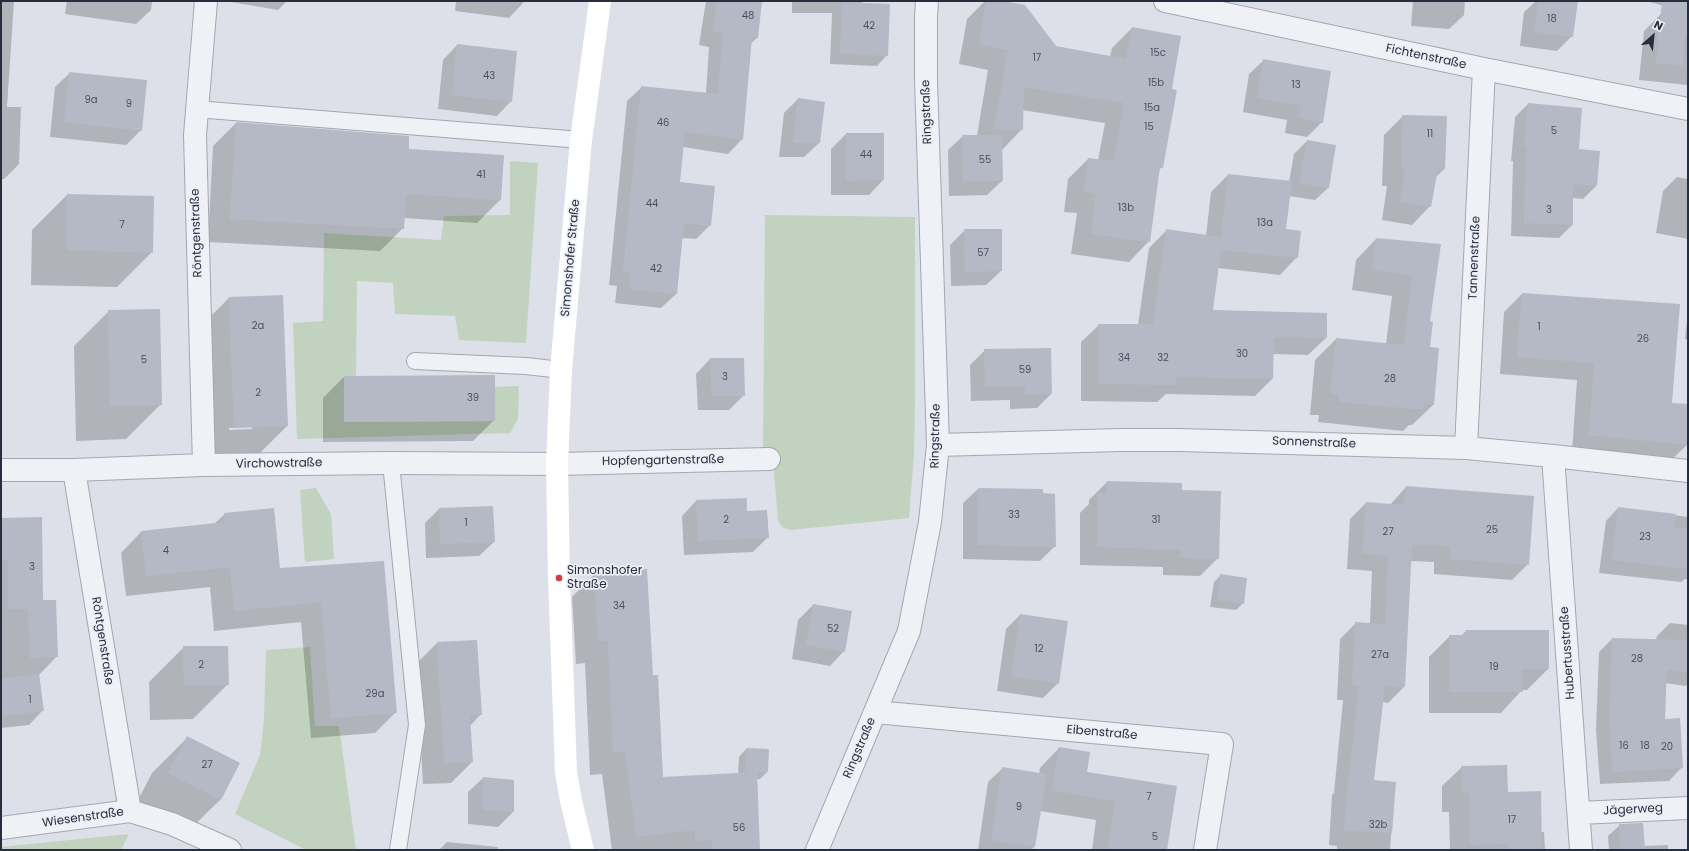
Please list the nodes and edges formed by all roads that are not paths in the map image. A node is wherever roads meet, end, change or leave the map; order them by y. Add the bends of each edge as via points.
1 (206, 1) edge
2 (600, 1) edge
3 (927, 1) edge
4 (1165, 1) edge
5 (1484, 69) junction
6 (196, 109) junction
7 (1688, 109) edge
8 (581, 140) junction
9 (415, 361) dead end
10 (561, 370) junction
11 (938, 445) junction
12 (1466, 448) junction
13 (1554, 456) junction
14 (769, 459) dead end
15 (391, 463) junction
16 (557, 464) junction
17 (204, 465) junction
18 (1, 470) edge
19 (74, 470) junction
20 (1688, 471) edge
21 (875, 712) junction
22 (1688, 808) edge
23 (130, 811) junction
24 (1579, 813) junction
25 (1, 828) edge
26 (230, 850) edge
27 (398, 850) edge
28 (583, 850) edge
29 (817, 850) edge
30 (1205, 850) edge
31 (1581, 850) edge

1 - 6 street, Röntgenstraße
2 - 8 street, Simonshofer Straße
3 - 11 street, Ringstraße via 926,80
4 - 5 street, Fichtenstraße
5 - 7 street, Fichtenstraße
5 - 12 street, Tannenstraße
6 - 8 lane
6 - 17 street, Röntgenstraße via 194,135
8 - 10 street, Simonshofer Straße
9 - 10 lane
10 - 16 street, Simonshofer Straße
11 - 12 street, Sonnenstraße via 1157,440
11 - 21 street, Ringstraße via 930,522 909,631
12 - 13 street, Sonnenstraße
13 - 20 street, Sonnenstraße
13 - 24 street, Hubertusstraße
14 - 16 street, Hopfengartenstraße
15 - 16 street, Virchowstraße
15 - 17 street, Virchowstraße
15 - 27 lane via 417,725
16 - 28 street, Simonshofer Straße via 566,772
17 - 19 street, Virchowstraße
18 - 19 street, Virchowstraße
19 - 23 street, Röntgenstraße
21 - 29 street, Ringstraße
21 - 30 street, Eibenstraße via 1222,744
22 - 24 street, Jägerweg
23 - 25 street, Wiesenstraße
23 - 26 street, Wiesenstraße via 172,824
24 - 31 street, Hubertusstraße

